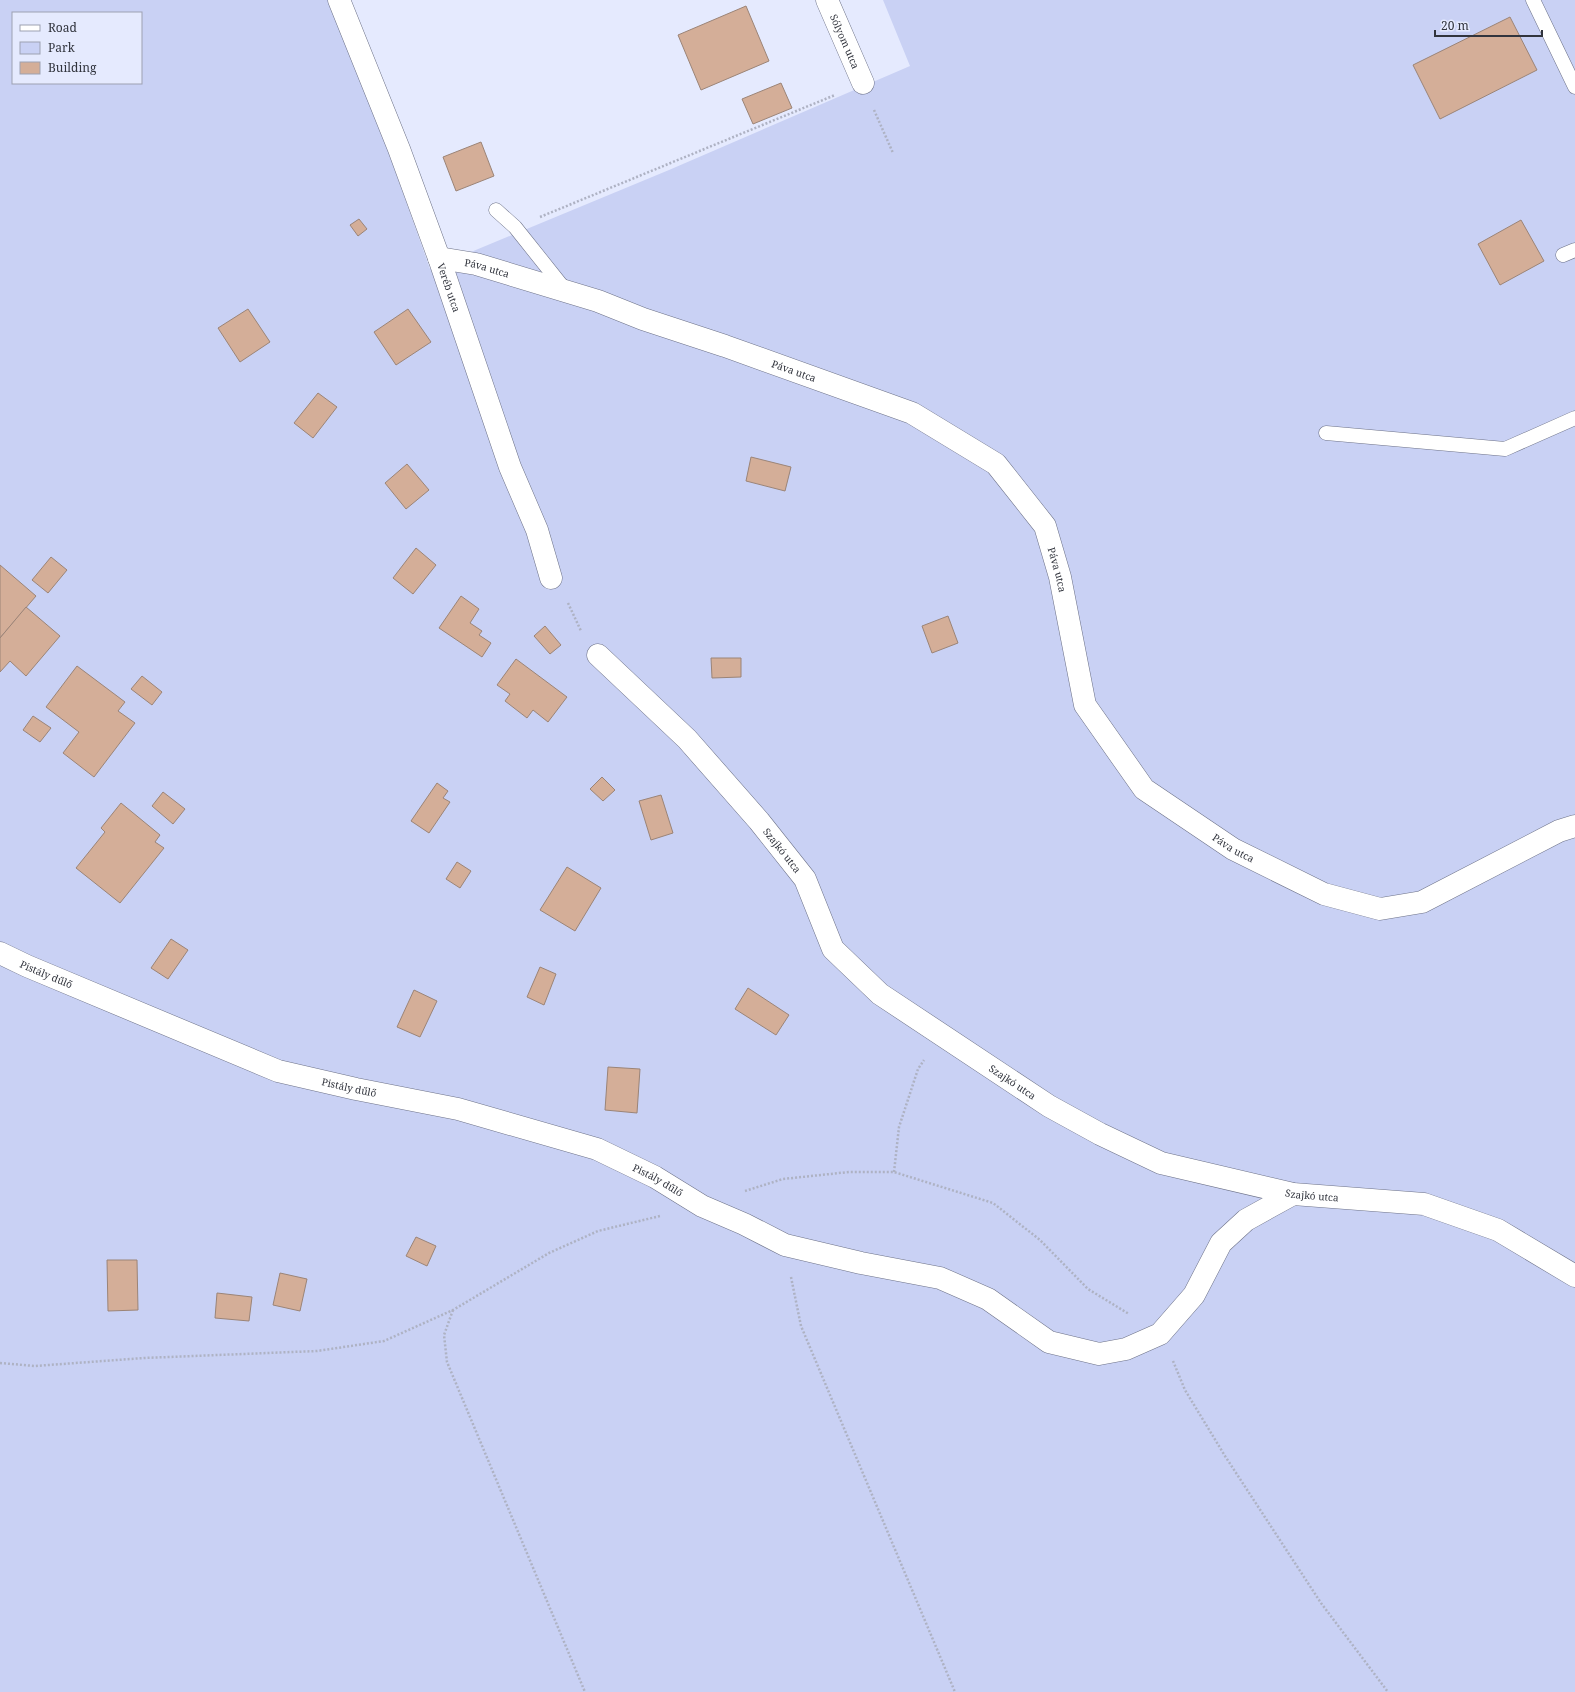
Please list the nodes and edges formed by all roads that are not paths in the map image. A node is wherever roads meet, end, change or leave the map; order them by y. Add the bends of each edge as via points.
1 (339, 0) edge
2 (827, 0) edge
3 (1533, 0) edge
4 (863, 83) road end
5 (1575, 88) edge
6 (496, 210) dead end
7 (439, 258) junction
8 (566, 291) junction
9 (1575, 418) edge
10 (1326, 433) dead end
11 (551, 578) road end
12 (598, 655) road end
13 (1575, 826) edge
14 (0, 953) edge
15 (1293, 1194) junction
16 (1575, 1276) edge

1 - 7 street, Veréb utca via 399,149
2 - 4 street, Sólyom utca
3 - 5 lane
6 - 8 lane via 515,227
7 - 8 street, Páva utca via 476,264
7 - 11 street, Veréb utca via 510,467 537,530
8 - 13 street, Páva utca via 912,413 996,464 1045,526 1060,577 1085,705 1144,789 1233,849 1324,894 1380,909 1422,902 1559,831
9 - 10 lane via 1505,449
12 - 15 street, Szajkó utca via 687,739 759,821 805,879 833,949 880,994 1049,1106 1100,1134 1162,1162
14 - 15 street, Pistály dűlő via 278,1071 458,1109 597,1149 654,1177 702,1206 785,1245 940,1278 988,1299 1049,1342 1099,1354 1126,1349 1160,1334 1194,1295 1221,1243 1246,1220
15 - 16 street, Szajkó utca via 1424,1204 1498,1230

